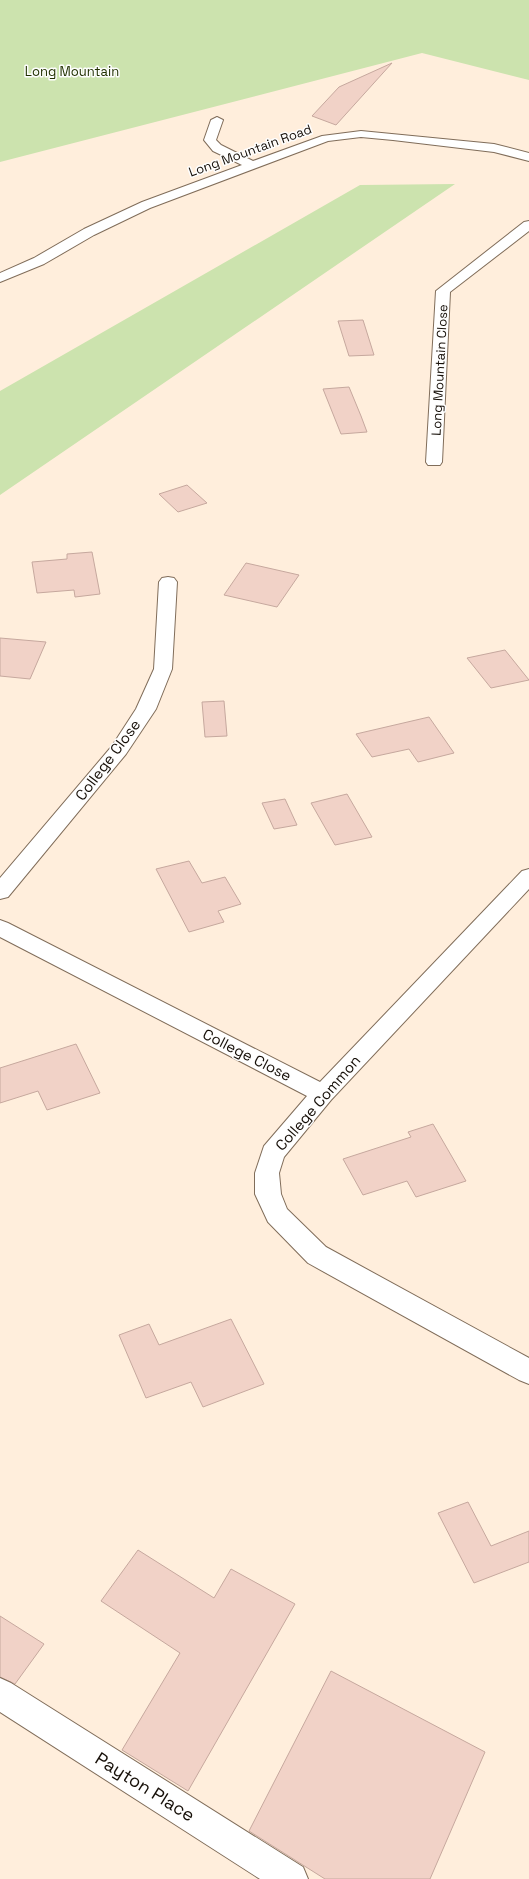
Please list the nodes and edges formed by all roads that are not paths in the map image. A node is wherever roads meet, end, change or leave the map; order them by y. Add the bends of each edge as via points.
1 (216, 120) dead end
2 (529, 157) edge
3 (252, 165) junction
4 (529, 225) edge
5 (0, 278) edge
6 (434, 462) dead end
7 (168, 582) dead end
8 (529, 876) edge
9 (0, 892) edge
10 (0, 928) edge
11 (323, 1094) junction
12 (529, 1372) edge
13 (0, 1694) edge
14 (291, 1879) edge

1 - 3 street via 210,140 217,148
2 - 3 street, Long Mountain Road via 494,148 361,134 326,138
3 - 5 street, Long Mountain Road via 146,205 89,232 39,261
4 - 6 street, Long Mountain Close via 443,291
7 - 9 street, College Close via 163,669 146,709 119,750
8 - 11 street, College Common
10 - 11 street, College Close
11 - 12 street, College Common via 273,1153 267,1173 268,1194 277,1215 317,1255
13 - 14 street, Payton Place

